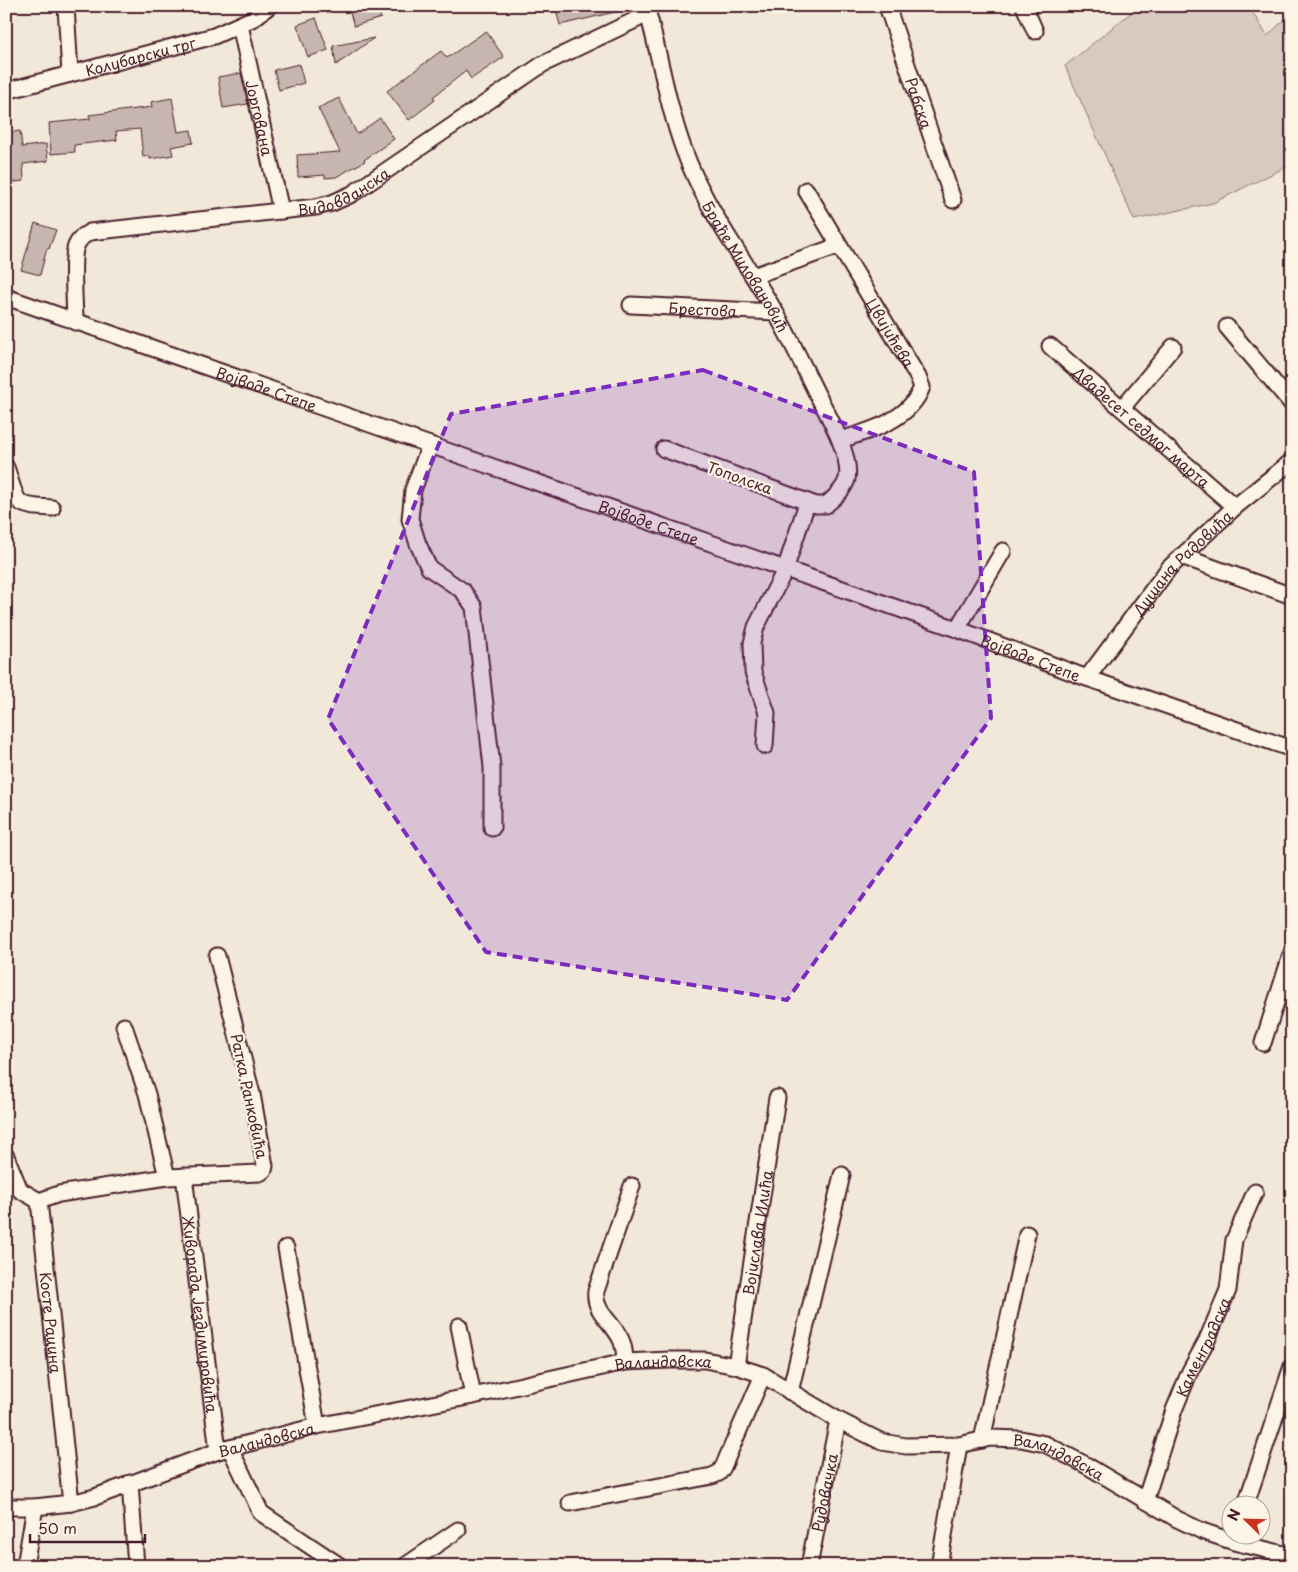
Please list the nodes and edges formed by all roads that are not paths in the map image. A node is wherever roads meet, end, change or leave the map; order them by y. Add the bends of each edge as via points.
1 (66, 6) edge
2 (269, 6) edge
3 (887, 6) edge
4 (1024, 6) edge
5 (647, 10) edge
6 (240, 25) junction
7 (1035, 31) dead end
8 (70, 74) junction
9 (6, 91) edge
10 (806, 190) dead end
11 (953, 200) dead end
12 (281, 212) junction
13 (838, 246) junction
14 (753, 276) junction
15 (6, 297) edge
16 (631, 305) dead end
17 (775, 312) junction
18 (75, 322) junction
19 (1226, 327) dead end
20 (1050, 346) dead end
21 (1173, 347) dead end
22 (1292, 404) edge
23 (1122, 408) junction
24 (840, 440) junction
25 (430, 445) junction
26 (664, 449) dead end
27 (1292, 461) edge
28 (6, 467) edge
29 (812, 504) junction
30 (1235, 507) junction
31 (52, 508) dead end
32 (1003, 551) dead end
33 (1181, 556) junction
34 (785, 570) junction
35 (1292, 596) edge
36 (957, 630) junction
37 (1087, 678) junction
38 (765, 746) dead end
39 (1292, 749) edge
40 (492, 828) dead end
41 (1292, 952) edge
42 (217, 956) dead end
43 (124, 1026) dead end
44 (1263, 1043) dead end
45 (777, 1098) dead end
46 (6, 1156) edge
47 (842, 1175) dead end
48 (184, 1176) junction
49 (167, 1177) junction
50 (632, 1186) dead end
51 (1255, 1192) dead end
52 (39, 1201) junction
53 (1026, 1234) dead end
54 (286, 1248) dead end
55 (458, 1326) dead end
56 (625, 1362) junction
57 (736, 1366) junction
58 (1292, 1366) edge
59 (763, 1375) junction
60 (790, 1392) junction
61 (473, 1396) junction
62 (838, 1420) junction
63 (317, 1426) junction
64 (982, 1440) junction
65 (959, 1445) junction
66 (224, 1449) junction
67 (130, 1483) junction
68 (1249, 1494) edge
69 (1145, 1501) junction
70 (71, 1503) junction
71 (570, 1503) dead end
72 (6, 1506) edge
73 (35, 1507) junction
74 (458, 1530) dead end
75 (1220, 1535) edge
76 (1254, 1544) edge
77 (1292, 1556) edge
78 (24, 1566) edge
79 (136, 1566) edge
80 (340, 1566) edge
81 (404, 1566) edge
82 (809, 1566) edge
83 (938, 1566) edge

1 - 8 street
2 - 6 street, Колубарски трг
3 - 11 street, Рабска
4 - 7 street
5 - 12 street, Видовданска via 543,64 352,194 332,203
5 - 14 street, Браће Миловановић via 688,163 702,193
6 - 8 street, Колубарски трг via 180,46
6 - 12 street, Јоргована
8 - 9 street, Колубарски трг
10 - 13 street, Цвијићева
12 - 18 street, Видовданска via 90,232 82,236 74,258
13 - 14 street
13 - 24 street, Цвијићева via 922,387 907,410 875,430
14 - 17 street, Браће Миловановић
15 - 18 street, Војводе Степе
16 - 17 street, Брестова
17 - 24 street, Браће Миловановић
18 - 25 street, Војводе Степе
19 - 22 street
20 - 23 street, Двадесет седмог марта
21 - 23 street
23 - 30 street, Двадесет седмог марта
24 - 29 street, Браће Миловановић via 847,469 844,487 826,505
25 - 34 street, Војводе Степе
25 - 40 street via 413,490 410,519 429,568 463,591 474,607 492,767
26 - 29 street, Тополска
27 - 30 street, Душана Радовића
28 - 31 street via 20,502
29 - 34 street
30 - 33 street, Душана Радовића
32 - 36 street
33 - 35 street
33 - 37 street, Душана Радовића
34 - 36 street, Војводе Степе
34 - 38 street via 756,628 752,643 753,672 767,714
36 - 37 street, Војводе Степе
37 - 39 street, Војводе Степе
41 - 44 street
42 - 48 street, Ратка Ранковића via 252,1094 266,1166 260,1173
43 - 49 street via 147,1094
45 - 57 street, Војислава Илића
46 - 52 street via 20,1190
47 - 60 street
48 - 49 street, Ратка Ранковића
48 - 66 street, Живорада Јездимировића
49 - 52 street, Ратка Ранковића via 59,1194
50 - 56 street via 595,1300 622,1342
51 - 69 street, Каменградска via 1234,1240 1228,1290 1174,1410
52 - 70 street, Косте Рацина
53 - 64 street
54 - 63 street
55 - 61 street
56 - 57 street, Валандовска via 705,1360
56 - 61 street, Валандовска
57 - 59 street, Валандовска
58 - 68 street
59 - 60 street, Валандовска
59 - 71 street via 719,1473
60 - 62 street, Валандовска
61 - 63 street, Валандовска
62 - 65 street, Валандовска via 882,1442 906,1446
62 - 82 street, Рудовачка
63 - 66 street, Валандовска
64 - 65 street, Валандовска
64 - 69 street, Валандовска via 1021,1439 1045,1444
65 - 83 street
66 - 67 street, Валандовска
66 - 80 street, Живорада Јездимировића via 261,1513
67 - 70 street, Валандовска
67 - 79 street
69 - 75 street, Валандовска via 1202,1531
70 - 73 street, Валандовска
72 - 73 street, Валандовска
73 - 78 street
74 - 81 street
76 - 77 street, Валандовска

